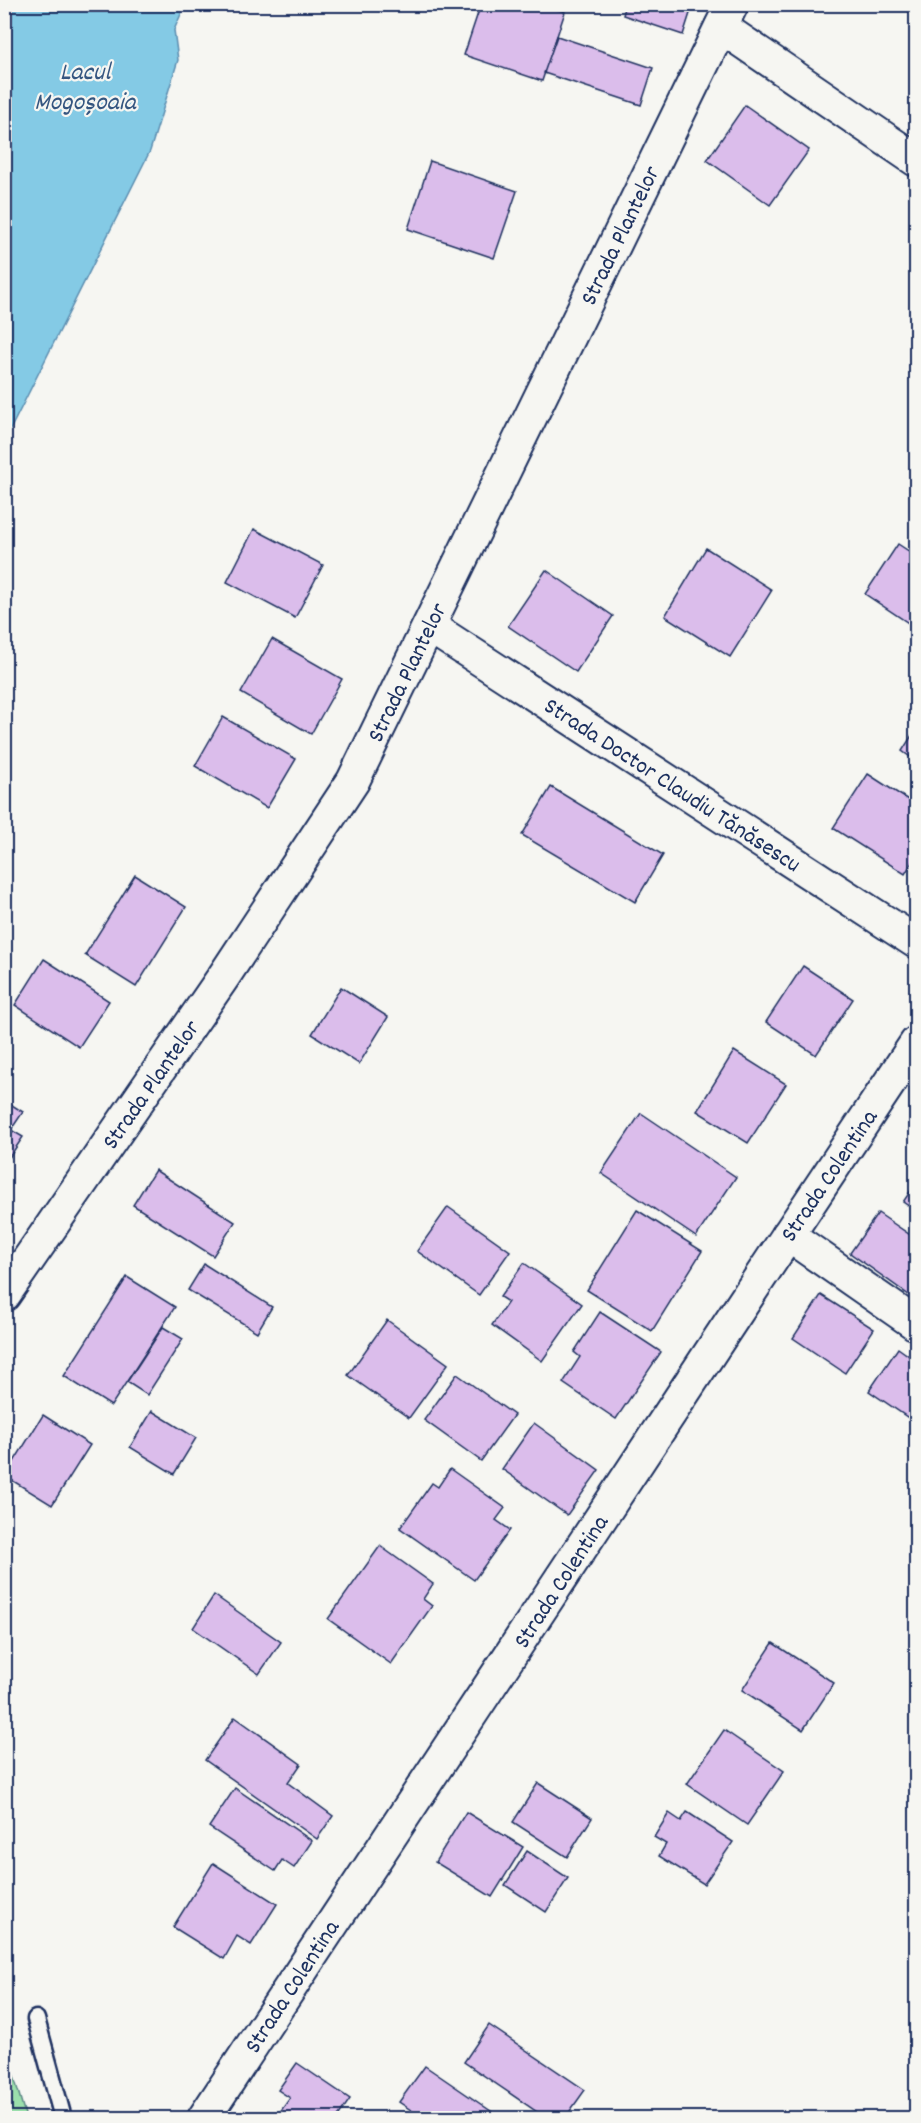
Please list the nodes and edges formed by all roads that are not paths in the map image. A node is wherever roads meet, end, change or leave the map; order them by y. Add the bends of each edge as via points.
1 (726, 16) edge
2 (916, 160) edge
3 (429, 626) junction
4 (916, 942) edge
5 (916, 1043) edge
6 (788, 1235) junction
7 (4, 1295) edge
8 (916, 1324) edge
9 (36, 2019) dead end
10 (63, 2118) edge
11 (204, 2118) edge

1 - 2 street
1 - 3 street, Strada Plantelor
3 - 4 street, Strada Doctor Claudiu Tănăsescu
3 - 7 street, Strada Plantelor via 353,781
5 - 6 street, Strada Colentina
6 - 8 street
6 - 11 street, Strada Colentina
9 - 10 lane

